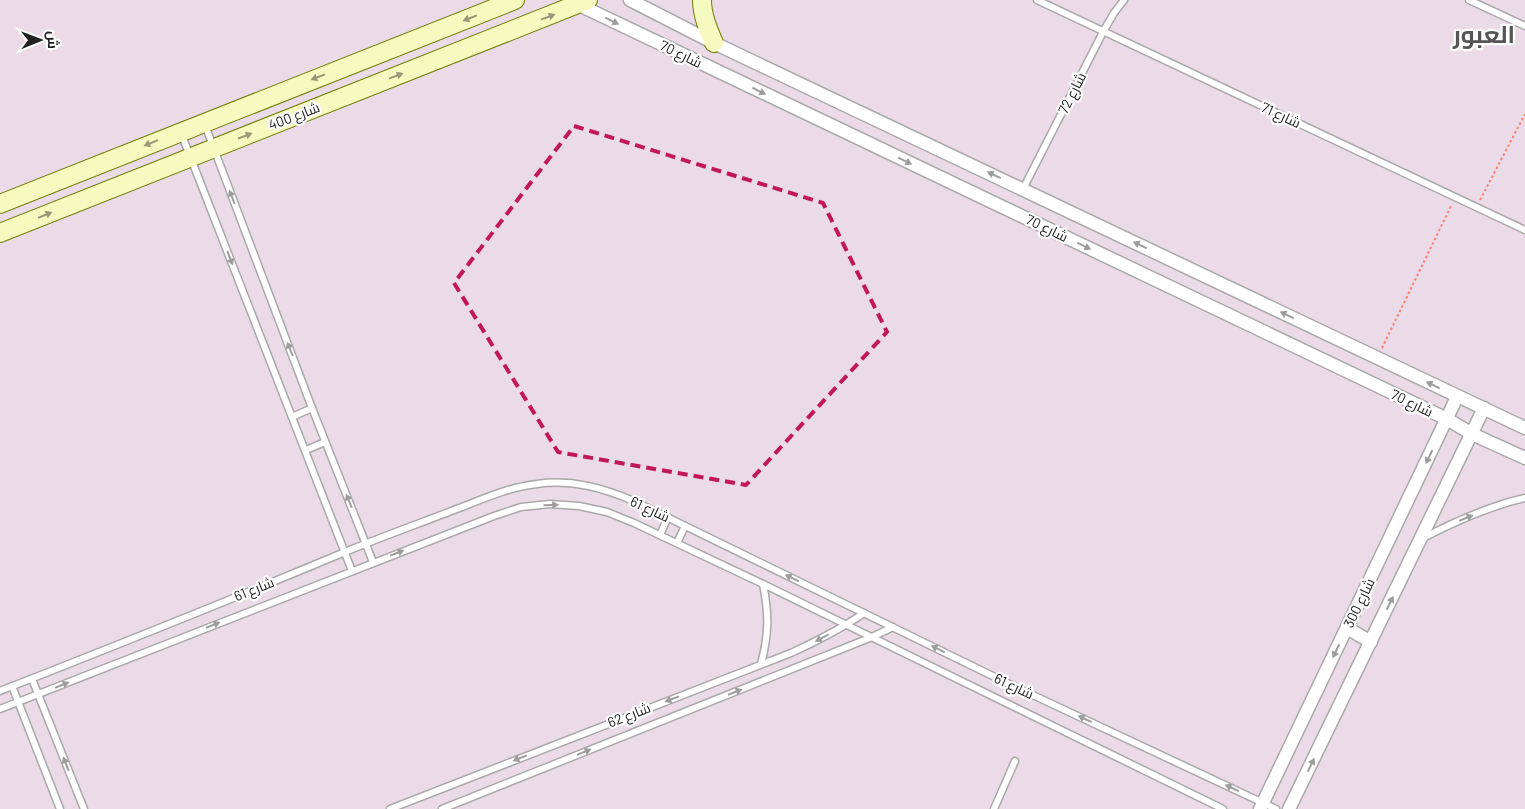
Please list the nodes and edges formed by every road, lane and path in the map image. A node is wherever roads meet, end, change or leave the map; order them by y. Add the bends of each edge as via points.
1 (515, 0) edge
2 (630, 0) edge
3 (702, 0) edge
4 (1037, 0) edge
5 (1124, 0) edge
6 (1469, 0) edge
7 (578, 2) edge
8 (1525, 26) edge
9 (1103, 32) junction
10 (714, 43) junction
11 (1525, 114) edge
12 (204, 122) junction
13 (180, 132) junction
14 (214, 148) junction
15 (191, 157) junction
16 (1023, 188) junction
17 (1455, 197) junction
18 (0, 204) edge
19 (1476, 207) junction
20 (1525, 230) edge
21 (0, 233) edge
22 (1377, 357) junction
23 (1457, 397) junction
24 (312, 408) junction
25 (1484, 408) junction
26 (292, 416) junction
27 (1447, 419) junction
28 (1525, 428) edge
29 (1472, 434) junction
30 (326, 442) junction
31 (306, 450) junction
32 (1525, 458) edge
33 (1525, 498) edge
34 (668, 518) junction
35 (685, 526) junction
36 (660, 535) junction
37 (1422, 538) junction
38 (366, 543) junction
39 (677, 543) junction
40 (345, 552) junction
41 (373, 562) junction
42 (352, 571) junction
43 (762, 584) junction
44 (864, 613) junction
45 (847, 625) junction
46 (893, 627) junction
47 (1347, 628) junction
48 (872, 637) junction
49 (1371, 642) junction
50 (761, 664) junction
51 (32, 679) junction
52 (12, 686) junction
53 (0, 691) edge
54 (38, 694) junction
55 (18, 702) junction
56 (0, 709) edge
57 (1015, 761) dead end
58 (1261, 806) edge
59 (60, 809) edge
60 (84, 809) edge
61 (390, 809) edge
62 (442, 809) edge
63 (994, 809) edge
64 (1223, 809) edge
65 (1276, 809) edge
66 (1290, 809) edge

1 -> 12 street, شارع 400
2 - 10 street, شارع 70
3 - 10 street via 706,25
4 - 9 lane, شارع 71
5 - 9 lane, شارع 72
6 - 8 lane
14 -> 7 street, شارع 400
7 -> 27 street, شارع 70
9 - 16 lane, شارع 72
9 - 17 lane, شارع 71
16 -> 10 street, شارع 70
11 - 19 path
12 - 13 street, شارع 400
12 - 14 lane
13 - 15 lane
13 -> 18 street, شارع 400
14 - 15 street, شارع 400
24 -> 14 lane
21 -> 15 street, شارع 400
15 -> 26 lane
22 -> 16 street, شارع 70
17 - 19 lane, شارع 71
17 - 22 path
19 - 20 lane, شارع 71
23 -> 22 street, شارع 70
23 - 25 street, شارع 70
23 - 27 street, شارع 300
24 - 26 lane
24 - 30 lane
25 - 28 street, شارع 70
25 - 29 street, شارع 300
26 - 31 lane
27 - 29 street, شارع 70
27 -> 47 street, شارع 300
29 - 32 street, شارع 70
29 - 37 street, شارع 300
30 - 31 lane
38 -> 30 lane
31 - 40 lane
37 -> 33 lane via 1485,510
34 - 35 lane, شارع 61
34 - 36 lane
34 - 38 lane, شارع 61 via 613,492 588,485 537,484 504,492
35 - 39 lane
44 -> 35 lane, شارع 61
36 - 39 lane, شارع 61
41 -> 36 lane, شارع 61 via 494,516 550,504 607,512
49 -> 37 street, شارع 300
38 - 40 lane, شارع 61
38 - 41 lane
39 - 43 lane, شارع 61
40 - 42 lane
40 - 51 lane, شارع 61
41 - 42 lane, شارع 61
54 -> 42 lane, شارع 61
43 - 45 lane, شارع 61
43 - 50 lane via 768,624
44 - 45 lane, شارع 62
44 - 46 lane, شارع 61
45 - 48 lane, شارع 61
45 -> 50 lane, شارع 62 via 820,640
46 - 48 lane, شارع 62
58 -> 46 lane, شارع 61
47 - 49 street
47 -> 58 street, شارع 300
62 -> 48 lane, شارع 62
48 - 64 lane, شارع 61
66 -> 49 street, شارع 300
50 -> 61 lane, شارع 62
51 - 52 lane, شارع 61
51 - 54 lane
52 - 53 lane, شارع 61
52 - 55 lane
54 - 55 lane, شارع 61
60 -> 54 lane
55 - 56 lane, شارع 61
55 - 59 lane
57 - 63 lane
58 - 65 lane, شارع 61

